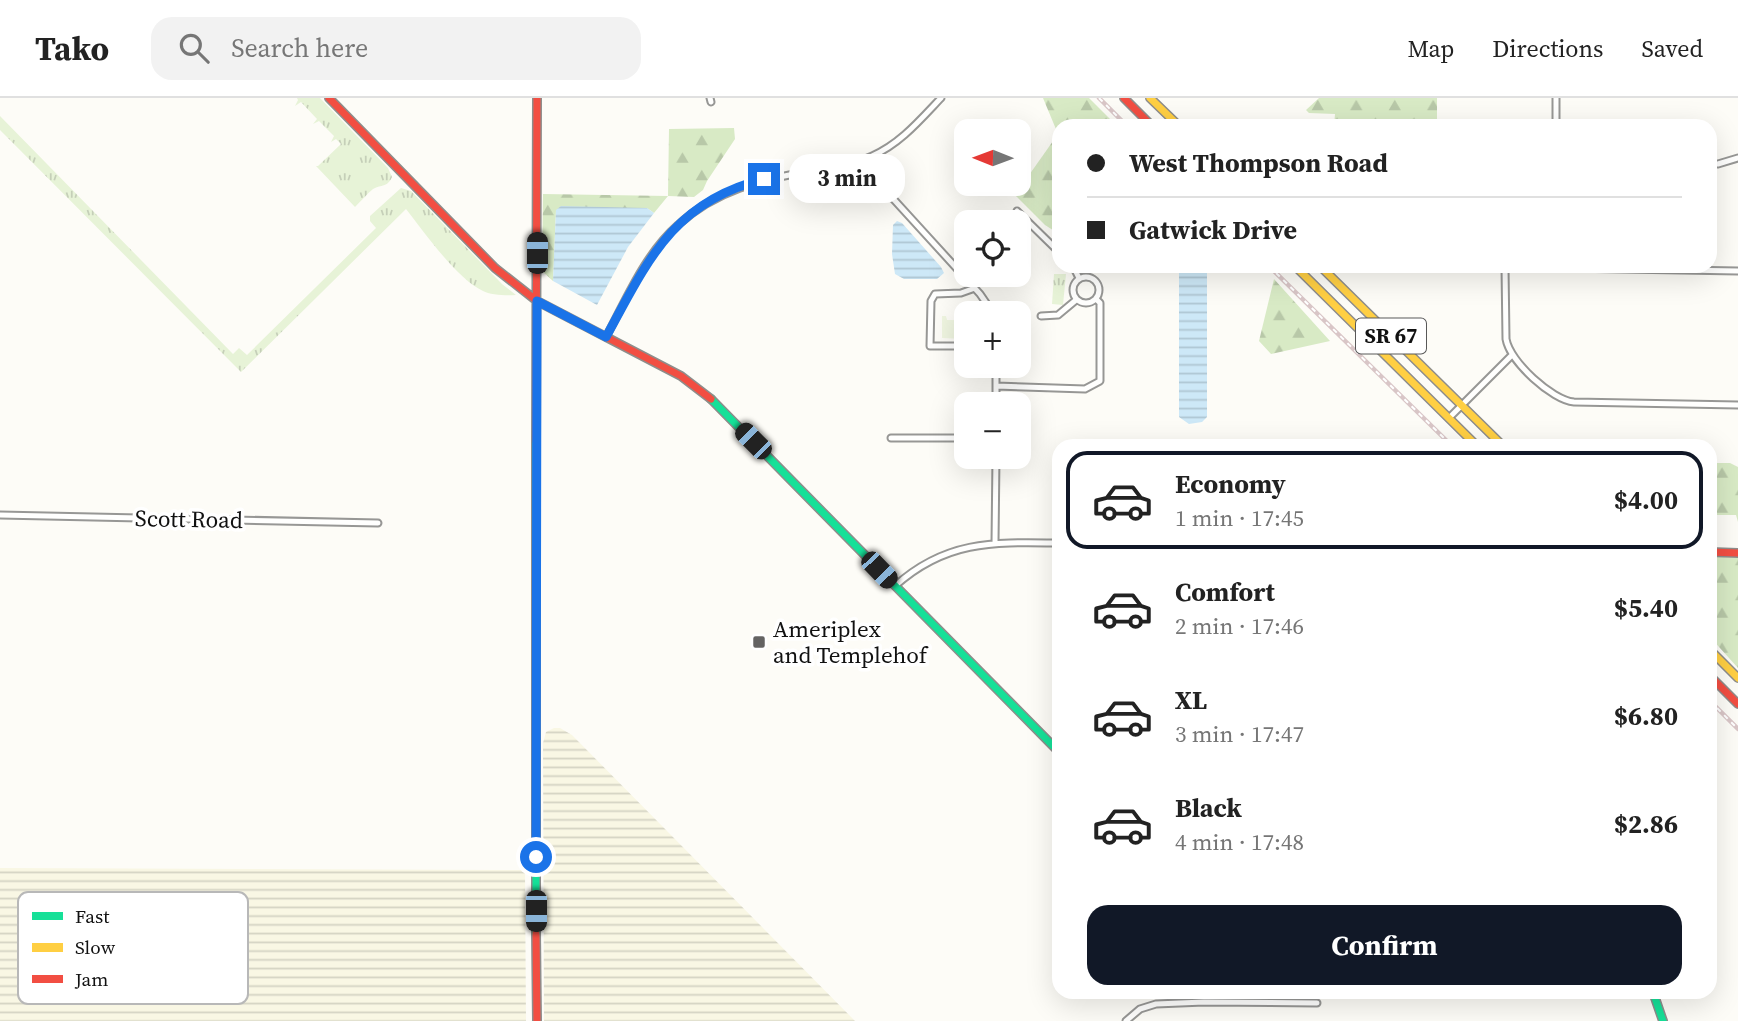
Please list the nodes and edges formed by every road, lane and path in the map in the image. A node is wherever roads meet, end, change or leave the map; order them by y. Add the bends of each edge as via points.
1 (329, 98) edge
2 (537, 98) edge
3 (941, 98) edge
4 (1124, 98) edge
5 (1150, 98) edge
6 (1556, 98) edge
7 (1145, 119) edge
8 (1172, 119) edge
9 (1556, 119) edge
10 (875, 155) junction
11 (868, 158) junction
12 (1738, 158) edge
13 (1717, 164) edge
14 (887, 192) junction
15 (1031, 225) edge
16 (1052, 245) edge
17 (1717, 271) edge
18 (1738, 271) edge
19 (1076, 273) edge
20 (1302, 273) edge
21 (1327, 273) edge
22 (1506, 273) edge
23 (1079, 278) junction
24 (975, 288) junction
25 (1096, 299) junction
26 (1076, 300) junction
27 (537, 301) junction
28 (986, 301) edge
29 (1041, 316) dead end
30 (606, 337) junction
31 (954, 346) edge
32 (1512, 355) junction
33 (996, 378) edge
34 (996, 386) junction
35 (996, 392) edge
36 (1738, 405) edge
37 (1461, 406) junction
38 (1449, 418) junction
39 (891, 438) dead end
40 (954, 438) edge
41 (1470, 439) edge
42 (1496, 439) edge
43 (996, 469) edge
44 (0, 515) edge
45 (378, 523) dead end
46 (995, 542) junction
47 (1052, 543) edge
48 (1717, 552) edge
49 (1738, 553) edge
50 (895, 586) junction
51 (1717, 657) edge
52 (1738, 678) edge
53 (1717, 683) edge
54 (1738, 704) edge
55 (1052, 745) edge
56 (1655, 999) edge
57 (1204, 1002) joint
58 (1317, 1003) dead end
59 (537, 1021) edge
60 (1126, 1021) edge
61 (1663, 1021) edge

1 - 27 street via 502,275
2 - 27 street
3 - 10 street via 905,135
4 - 7 street
5 - 8 street
6 - 9 street
10 - 11 street
10 - 14 street
11 - 14 street via 879,185
11 - 30 street via 754,182 696,210 654,251
12 - 13 street
14 - 24 street
15 - 16 street
17 - 18 street
19 - 23 street
20 - 38 street, SR 67
21 - 37 street, SR 67
22 - 32 street via 1506,339
23 - 25 street via 1095,280 1099,287
23 - 26 street via 1072,288
24 - 28 street
24 - 31 street via 935,294 932,301 930,346
25 - 26 street via 1084,304
25 - 34 street via 1100,303 1100,381 1085,389
26 - 29 street via 1058,315
27 - 30 street
27 - 59 street
30 - 50 street via 681,376 707,395
32 - 36 street via 1549,392 1567,401
32 - 37 street
33 - 34 street
34 - 35 street
37 - 38 street
37 - 42 street, SR 67
38 - 41 street, SR 67
39 - 40 street
43 - 46 street
44 - 45 street, Scott Road
46 - 47 street
46 - 50 street via 946,553
48 - 49 street
50 - 55 street
51 - 52 street
53 - 54 street
56 - 61 street
57 - 58 street
57 - 60 street via 1147,1006

